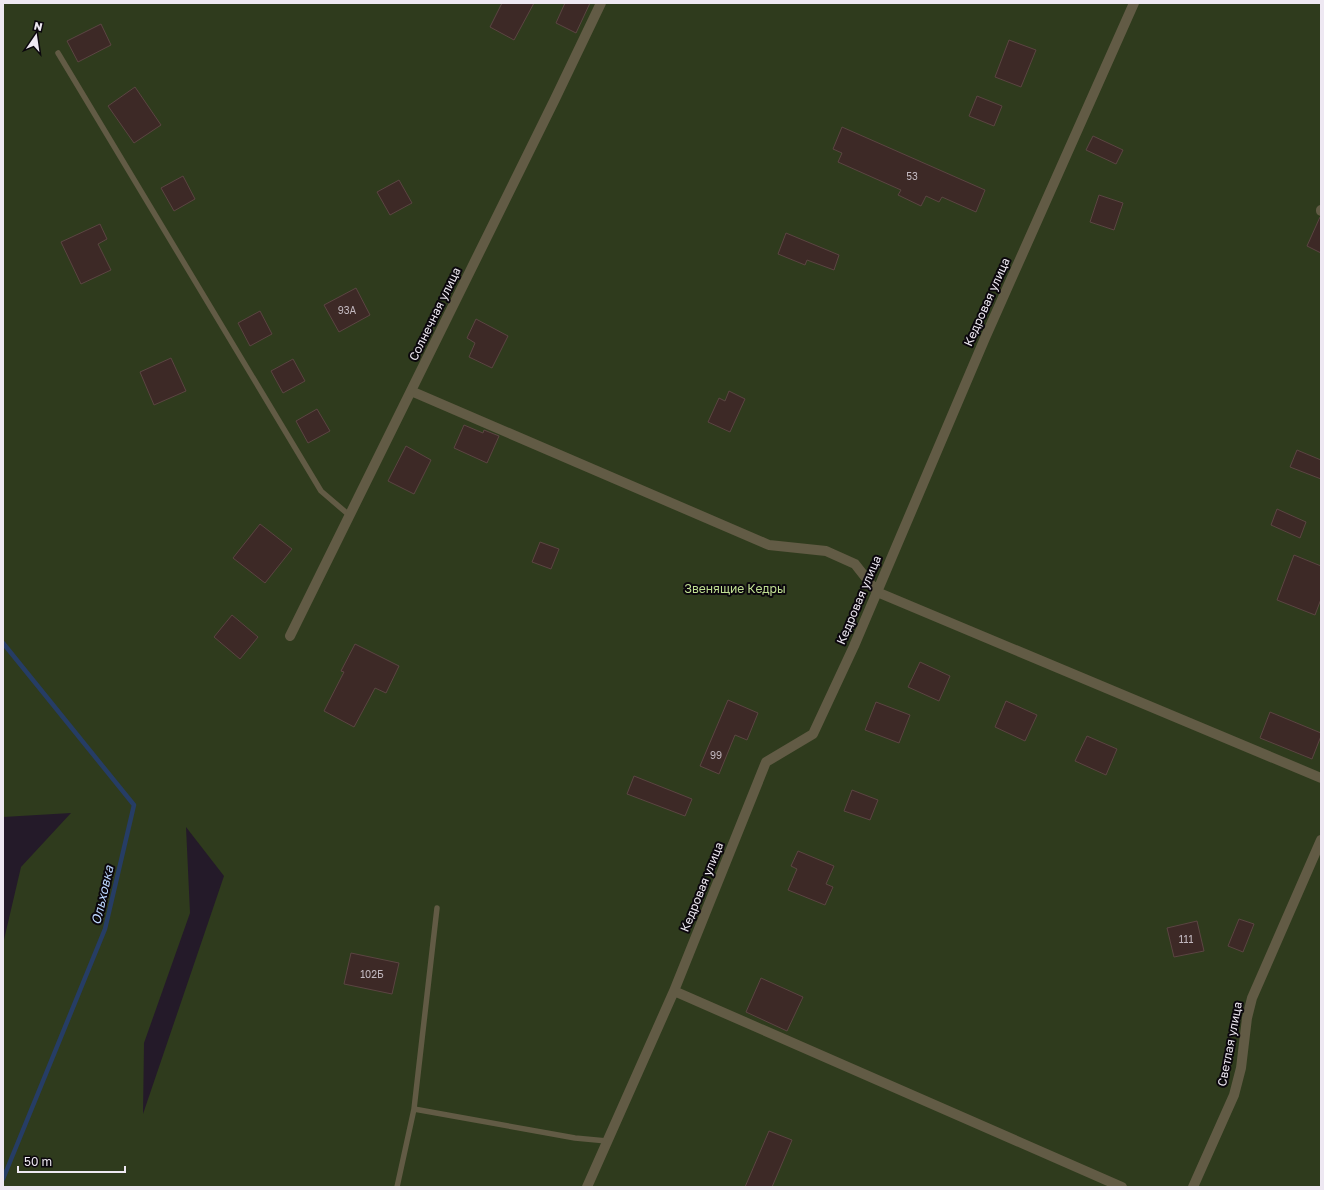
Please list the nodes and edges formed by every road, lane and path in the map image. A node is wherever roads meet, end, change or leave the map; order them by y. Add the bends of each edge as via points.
1 (601, 3) edge
2 (1134, 3) edge
3 (58, 53) dead end
4 (411, 391) junction
5 (349, 514) junction
6 (877, 592) junction
7 (290, 636) dead end
8 (1321, 778) edge
9 (1321, 840) edge
10 (436, 908) dead end
11 (674, 991) junction
12 (414, 1109) junction
13 (607, 1141) junction
14 (397, 1187) edge
15 (587, 1187) edge
16 (1122, 1187) edge
17 (1193, 1187) edge

1 - 4 street, Солнечная улица
2 - 6 street, Кедровая улица via 985,338
3 - 5 lane via 320,491
4 - 5 street, Солнечная улица
4 - 6 street via 769,545 826,551 855,564
5 - 7 street, Солнечная улица
6 - 8 street
6 - 11 street, Кедровая улица via 813,734 766,762
9 - 17 street, Светлая улица via 1252,998 1234,1095
10 - 12 lane
11 - 13 street, Кедровая улица
11 - 16 street
12 - 13 lane via 575,1138
12 - 14 lane
13 - 15 street, Кедровая улица

